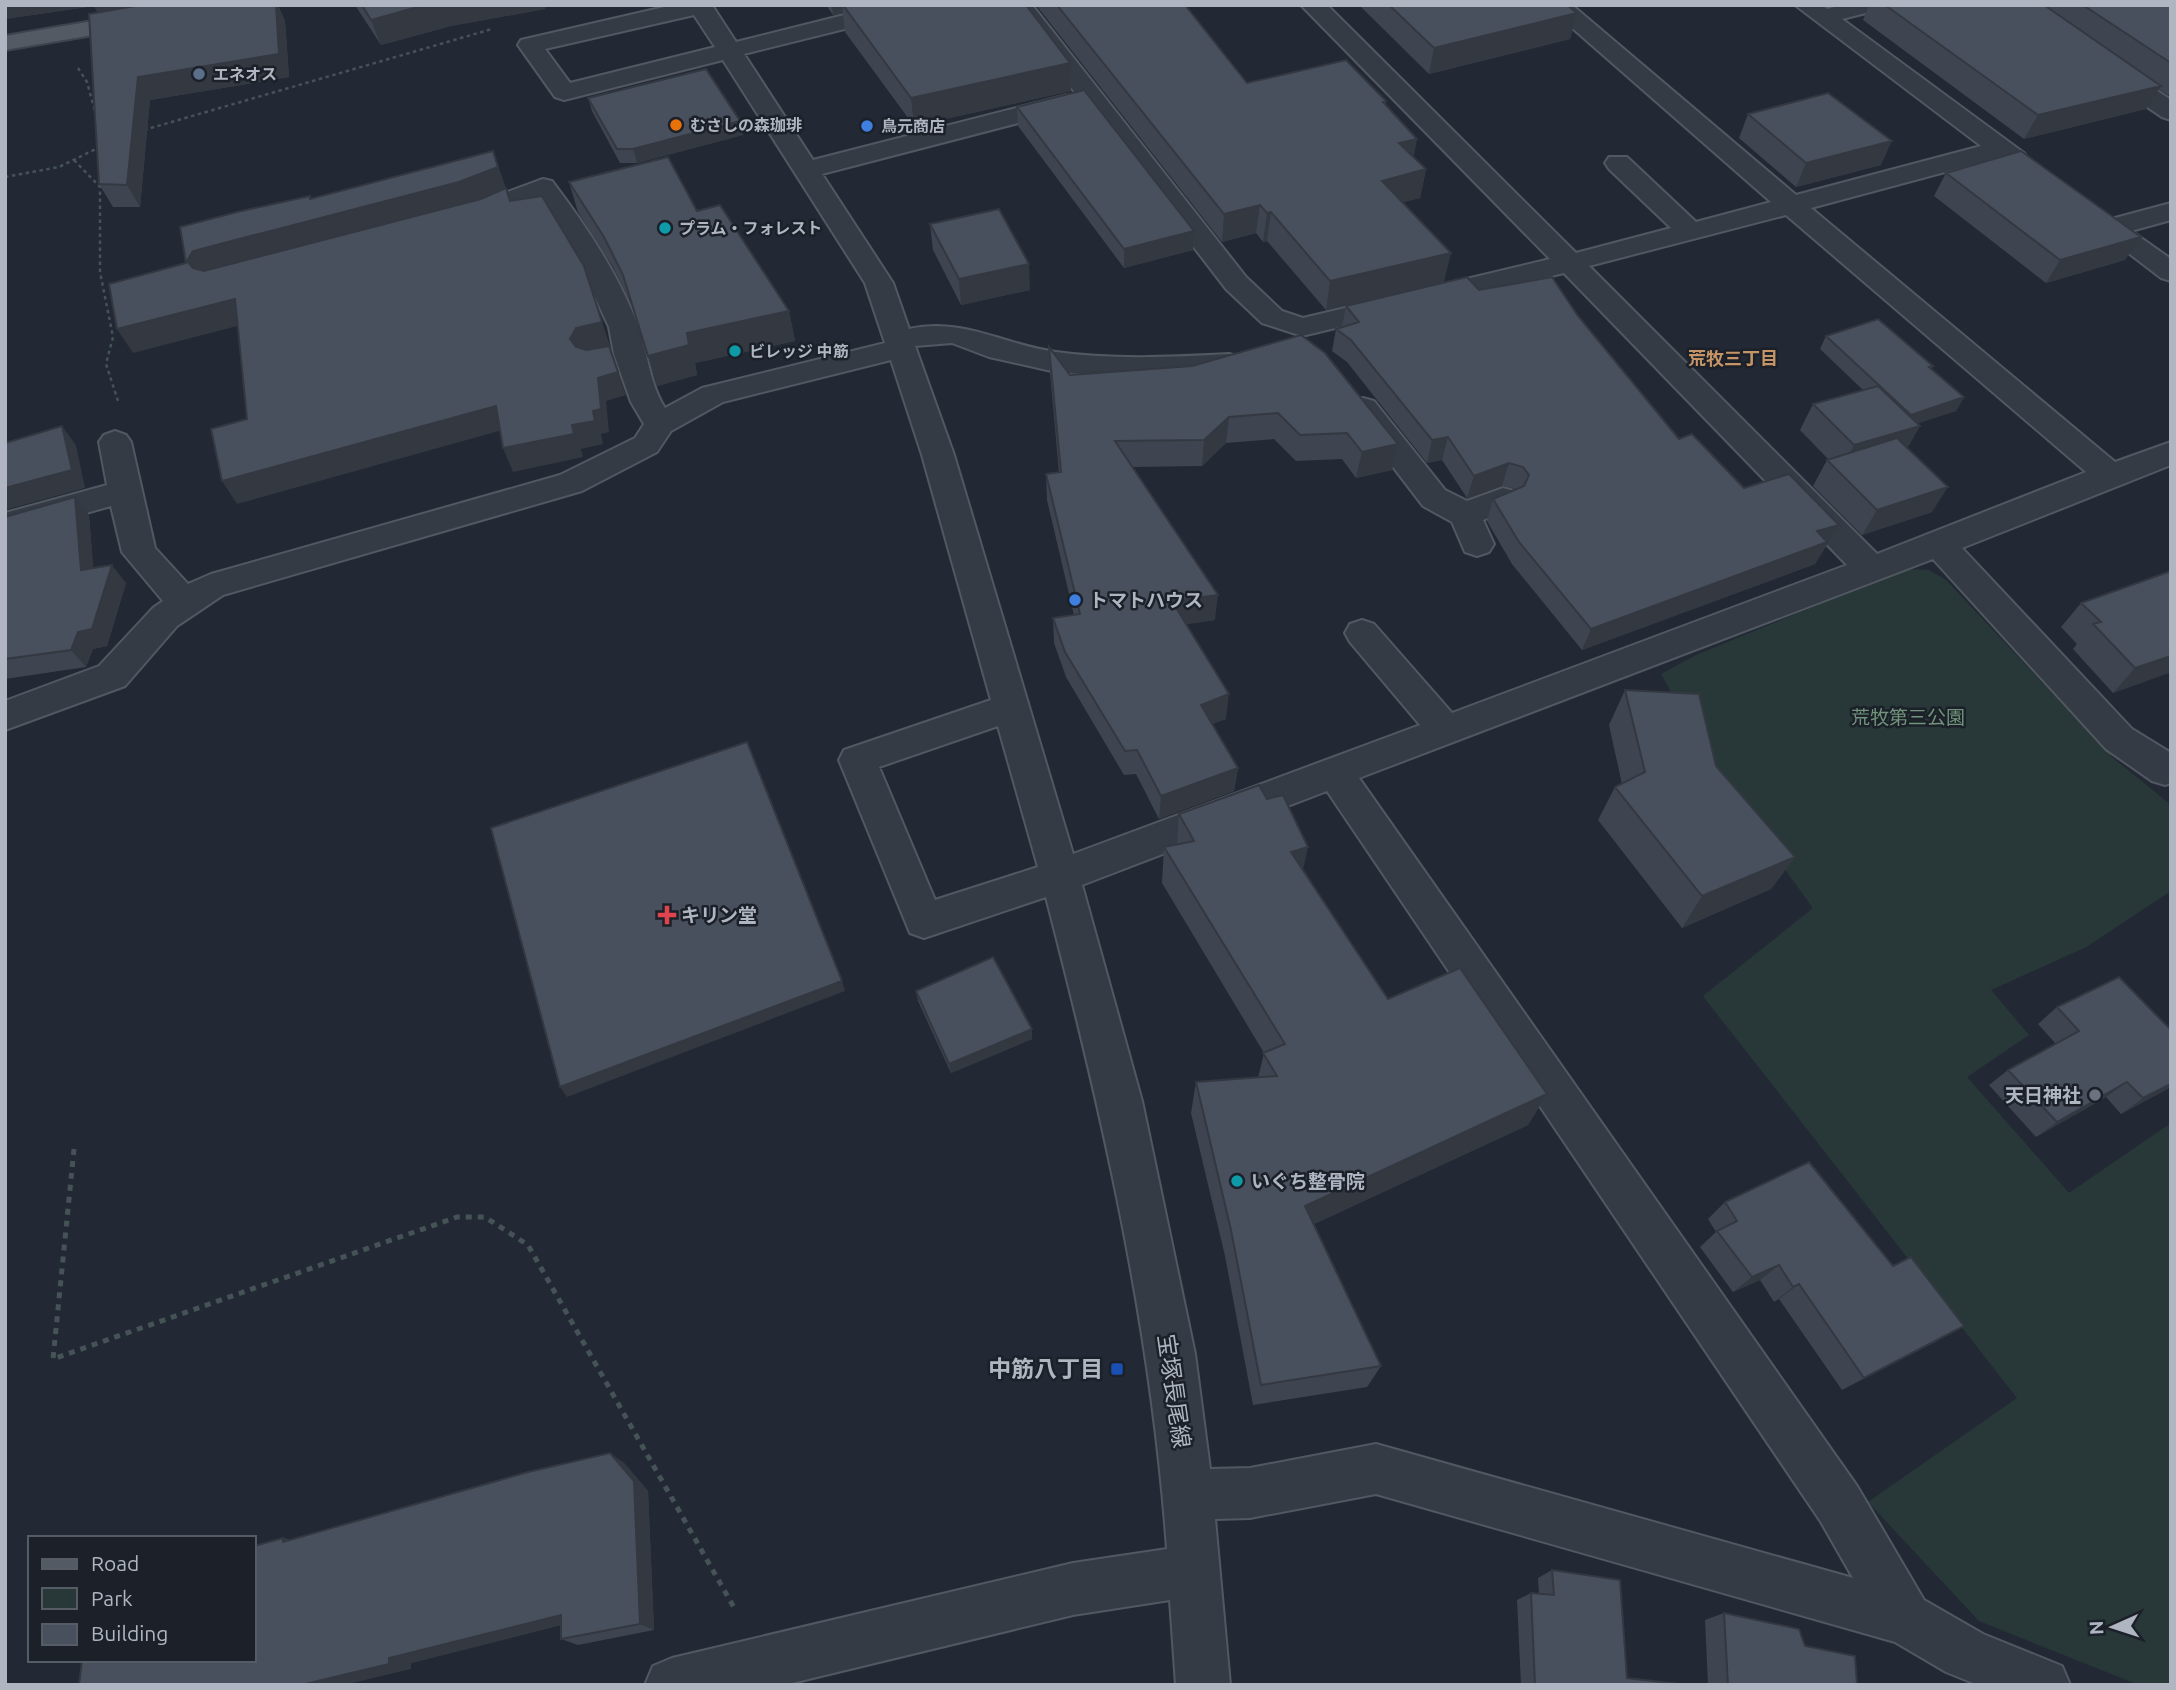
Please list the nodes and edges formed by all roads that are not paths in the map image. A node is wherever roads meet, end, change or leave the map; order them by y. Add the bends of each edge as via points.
1 (229, 5) edge
2 (913, 5) edge
3 (1020, 5) edge
4 (1313, 5) edge
5 (1558, 5) edge
6 (1870, 5) edge
7 (701, 6) edge
8 (1815, 11) edge
9 (5, 43) edge
10 (732, 51) junction
11 (2093, 59) edge
12 (1089, 97) junction
13 (2171, 112) edge
14 (2001, 149) junction
15 (1618, 163) dead end
16 (807, 170) junction
17 (2034, 173) edge
18 (1791, 205) junction
19 (2171, 211) edge
20 (429, 227) edge
21 (1692, 233) junction
22 (1570, 263) junction
23 (2171, 272) edge
24 (901, 344) junction
25 (1288, 348) junction
26 (1342, 382) edge
27 (660, 424) junction
28 (115, 442) road end
29 (2171, 453) edge
30 (2110, 475) junction
31 (124, 491) junction
32 (1503, 499) edge
33 (5, 525) edge
34 (1939, 544) junction
35 (1871, 569) junction
36 (185, 603) junction
37 (1362, 633) dead end
38 (1012, 707) junction
39 (5, 716) edge
40 (1446, 731) junction
41 (2169, 771) edge
42 (1335, 774) junction
43 (1060, 876) junction
44 (1188, 1495) junction
45 (1194, 1570) junction
46 (1905, 1619) junction
47 (1968, 1669) edge
48 (672, 1685) edge
49 (1203, 1685) edge
50 (2043, 1685) edge

1 - 9 main road
2 - 10 street
3 - 12 street
4 - 22 street
5 - 18 street
6 - 8 street
7 - 10 street, 宝塚長尾線
7 - 10 street via 530,45 564,92
8 - 14 street
10 - 16 street, 宝塚長尾線
11 - 13 street
12 - 16 street
12 - 25 street via 1236,283 1272,317
14 - 17 street
14 - 18 street
15 - 21 street
16 - 24 street, 宝塚長尾線 via 868,263
18 - 21 street
18 - 30 street
19 - 23 street via 2099,220
20 - 27 street via 479,214 539,176 581,238 578,260 624,327 618,356
21 - 22 street
22 - 25 street
22 - 35 street
24 - 25 street via 927,334 955,334 999,350 1056,362 1143,368 1229,364
24 - 27 street via 713,395
24 - 38 street, 宝塚長尾線
26 - 32 street via 1434,498 1471,529
27 - 36 street via 646,445 571,483 211,586
28 - 31 street
29 - 30 street
30 - 34 street
31 - 33 street
31 - 36 street via 139,552
34 - 35 street
34 - 41 street via 2119,739
35 - 40 street
36 - 39 street via 165,617 112,676
37 - 40 street
38 - 43 street, 宝塚長尾線
38 - 43 street via 857,760 924,921
40 - 42 street
42 - 43 street
42 - 46 street via 1839,1504
43 - 44 street, 宝塚長尾線 via 1120,1101 1171,1354
44 - 45 street, 宝塚長尾線
44 - 46 street via 1250,1493 1376,1469
45 - 48 street via 1073,1589
45 - 49 street, 宝塚長尾線
46 - 47 street
47 - 50 street

